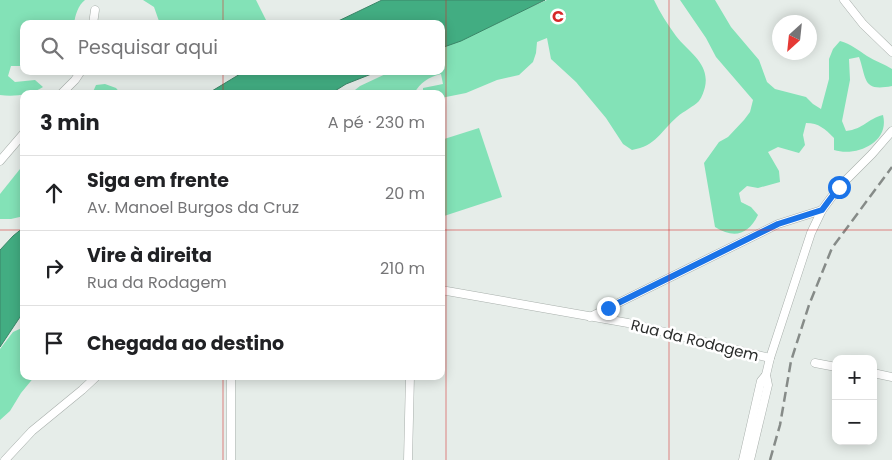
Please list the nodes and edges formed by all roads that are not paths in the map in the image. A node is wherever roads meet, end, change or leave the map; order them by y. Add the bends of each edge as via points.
1 (844, 0) edge
2 (95, 10) dead end
3 (94, 20) edge
4 (892, 52) edge
5 (78, 75) edge
6 (65, 90) edge
7 (892, 131) edge
8 (20, 138) edge
9 (0, 161) edge
10 (822, 210) junction
11 (445, 291) edge
12 (590, 317) junction
13 (770, 358) junction
14 (815, 364) dead end
15 (832, 366) edge
16 (877, 374) edge
17 (766, 376) junction
18 (892, 377) edge
19 (93, 380) edge
20 (231, 380) edge
21 (410, 380) edge
22 (6, 460) edge
23 (231, 460) edge
24 (408, 460) edge
25 (743, 460) edge
26 (750, 460) edge

1 - 4 street
2 - 3 street
5 - 6 street
7 - 10 street via 839,187
8 - 9 street
10 - 12 street, Rua da Rodagem via 778,224
10 - 13 street via 811,233
11 - 12 street, Rua da Rodagem
12 - 13 street, Rua da Rodagem via 628,323
13 - 17 street
14 - 15 street
16 - 18 street
17 - 25 street via 761,381
17 - 26 street via 768,385
19 - 22 street via 32,431
20 - 23 street
21 - 24 street

